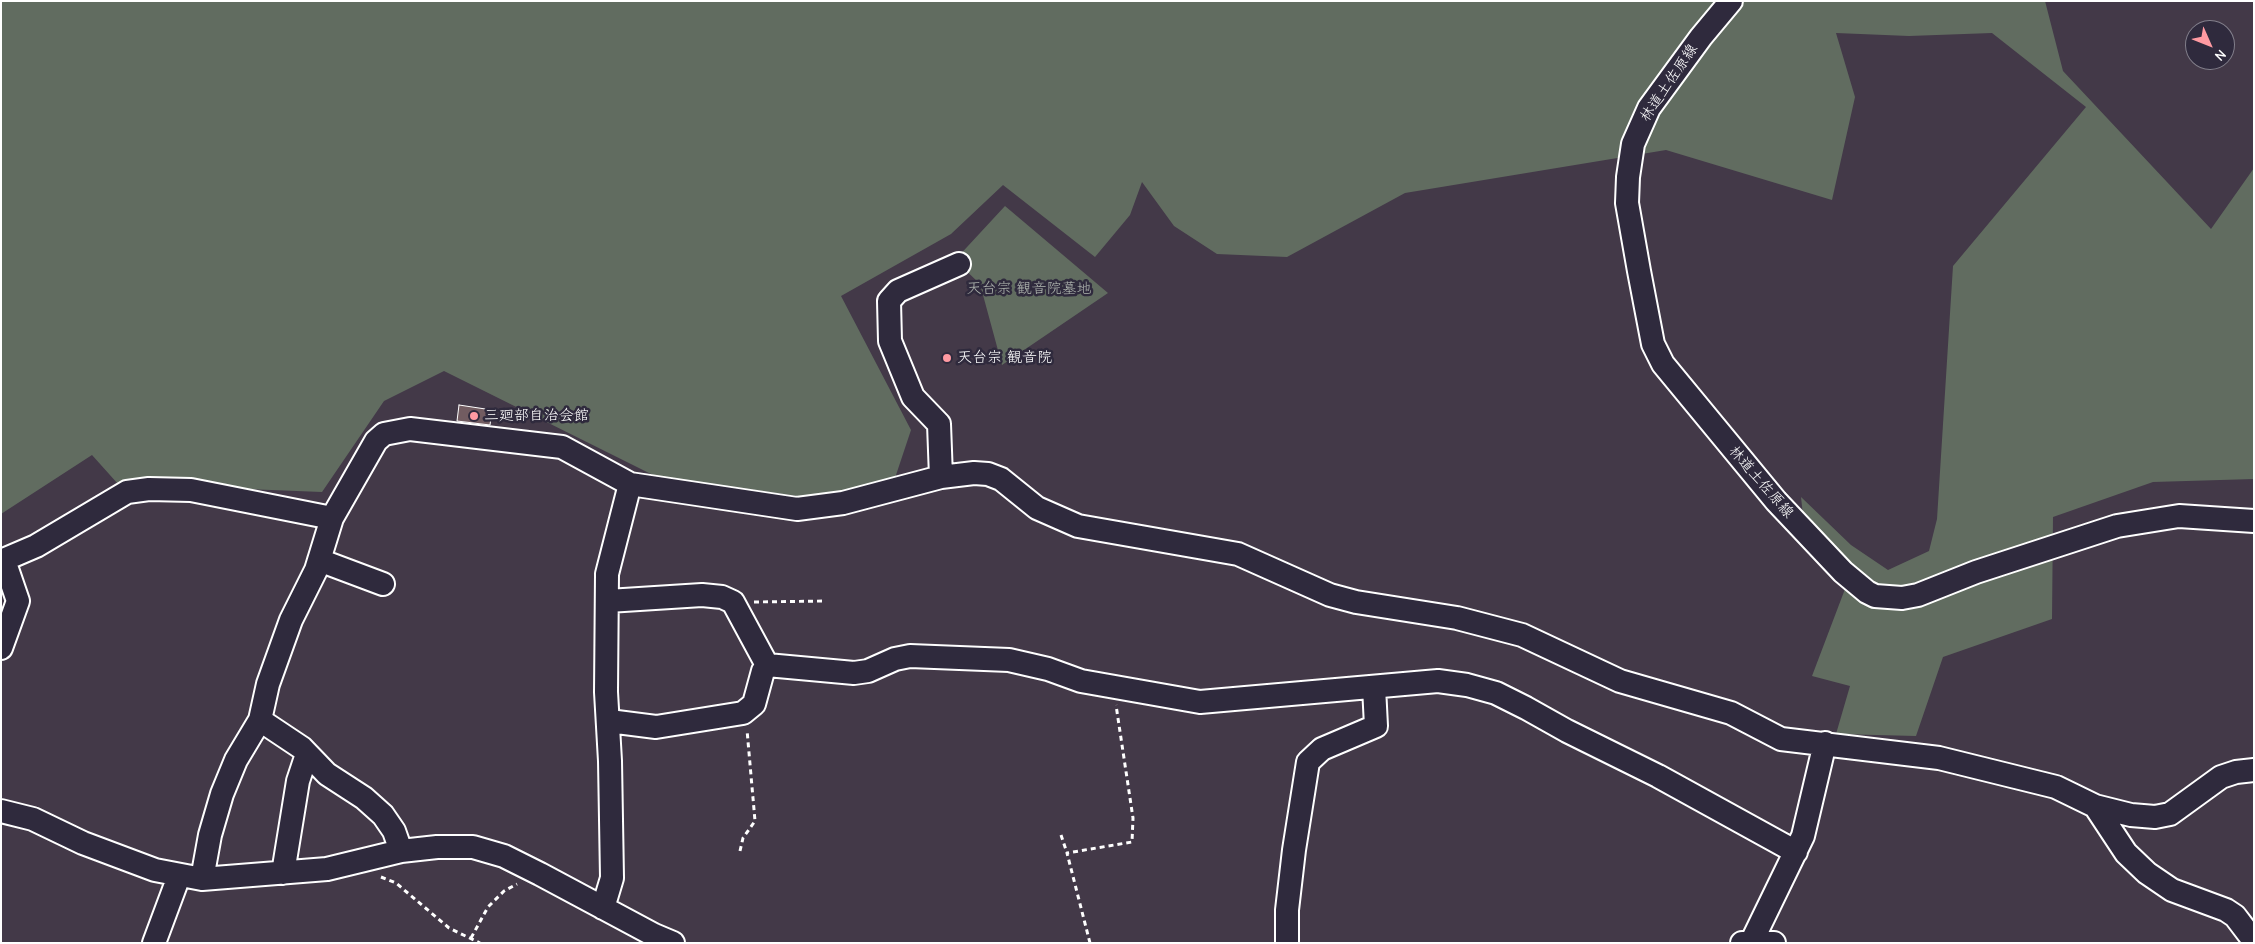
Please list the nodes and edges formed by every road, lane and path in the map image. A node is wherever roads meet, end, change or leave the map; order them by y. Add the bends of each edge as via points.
1 (1732, 1) edge
2 (959, 264) dead end
3 (941, 477) junction
4 (630, 484) junction
5 (332, 518) junction
6 (2254, 521) edge
7 (319, 560) junction
8 (3, 561) edge
9 (383, 584) dead end
10 (608, 600) junction
11 (826, 601) dead end
12 (733, 602) junction
13 (1, 648) edge
14 (767, 666) junction
15 (1374, 687) junction
16 (1114, 688) junction
17 (742, 713) junction
18 (260, 720) junction
19 (609, 721) junction
20 (1825, 743) junction
21 (307, 754) junction
22 (2254, 770) edge
23 (2095, 806) junction
24 (1, 811) edge
25 (1061, 835) dead end
26 (401, 851) junction
27 (740, 851) dead end
28 (1796, 852) junction
29 (1067, 854) junction
30 (283, 873) junction
31 (540, 874) junction
32 (179, 876) junction
33 (376, 876) dead end
34 (202, 879) junction
35 (603, 908) junction
36 (471, 938) junction
37 (1751, 942) edge
38 (2254, 942) edge
39 (154, 943) edge
40 (480, 943) edge
41 (674, 943) edge
42 (1090, 943) edge
43 (1287, 943) edge
44 (1742, 943) edge
45 (1774, 943) edge

1 - 6 street, 林道土佐原線 via 1649,108 1633,144 1627,203 1641,280 1654,344 1663,364 1776,501 1844,572 1875,596 1902,598 1928,592 1976,572 2117,526 2179,516
2 - 3 street via 898,291 889,301 890,341 912,397 939,424
3 - 4 street via 843,503 797,509
3 - 20 street via 988,474 1001,479 1036,508 1078,526 1238,554 1330,595 1458,618 1522,634 1620,681 1731,713 1781,739
4 - 5 street via 562,447 398,430 384,434 376,441
4 - 10 street via 608,574
5 - 7 street
5 - 8 street via 190,490 149,489 127,492 36,546
7 - 9 street
7 - 18 street via 288,629 268,684
8 - 13 street via 18,600
10 - 12 street via 702,595
10 - 19 street via 606,692
11 - 12 path
12 - 14 street
14 - 16 street via 854,673 910,656 1010,660
14 - 17 street via 754,704
15 - 16 street via 1200,702
15 - 28 street via 1438,682 1496,693 1658,776
15 - 43 street via 1376,726 1322,749 1308,762 1287,910
16 - 29 path via 1133,818 1132,842
17 - 19 street via 656,727
17 - 27 path via 746,720 755,807 754,821 743,838
18 - 21 street
18 - 34 street via 236,760 222,794
19 - 35 street via 612,878
20 - 23 street via 1939,758 2056,787
20 - 28 street via 1803,836
21 - 26 street via 327,774 383,815 394,831
21 - 30 street via 298,781
22 - 23 street via 2221,777 2170,814 2155,817 2131,815
23 - 38 street via 2126,852 2147,873 2172,890 2226,910 2235,916
24 - 32 street via 33,819 83,843
25 - 29 path
26 - 30 street via 327,869
26 - 31 street via 473,847 504,856
28 - 37 street
29 - 42 path
30 - 34 street
31 - 35 street
31 - 36 path via 504,891 488,907
32 - 34 street
32 - 39 street
33 - 36 path via 396,883 450,928
35 - 41 street
36 - 40 path
37 - 44 street
37 - 45 street

